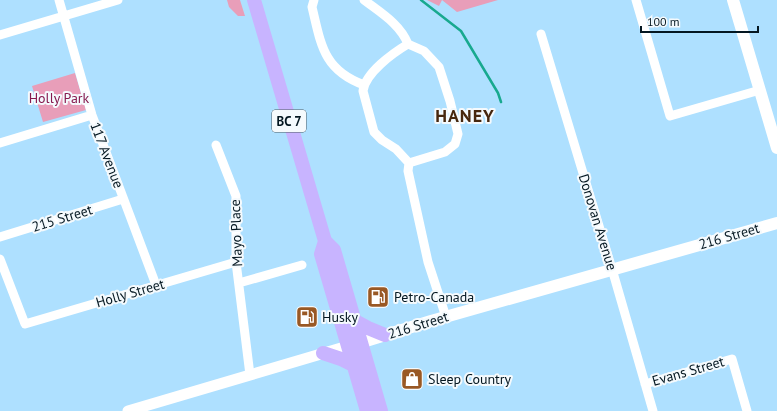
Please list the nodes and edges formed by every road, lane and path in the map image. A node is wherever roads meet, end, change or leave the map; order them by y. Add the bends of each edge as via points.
1 (59, 0) edge
2 (118, 0) edge
3 (254, 0) edge
4 (314, 0) edge
5 (364, 0) edge
6 (636, 0) edge
7 (733, 0) edge
8 (63, 16) junction
9 (541, 34) dead end
10 (0, 35) edge
11 (408, 44) junction
12 (364, 85) junction
13 (760, 90) junction
14 (92, 115) junction
15 (0, 143) edge
16 (216, 145) dead end
17 (777, 148) edge
18 (409, 162) junction
19 (123, 199) junction
20 (777, 223) edge
21 (0, 237) edge
22 (325, 241) junction
23 (0, 259) edge
24 (236, 262) junction
25 (302, 265) dead end
26 (612, 269) junction
27 (239, 283) junction
28 (156, 285) junction
29 (446, 317) junction
30 (356, 321) junction
31 (385, 335) junction
32 (362, 342) junction
33 (348, 346) junction
34 (324, 353) junction
35 (353, 365) junction
36 (250, 375) junction
37 (645, 384) junction
38 (148, 408) edge
39 (128, 411) edge
40 (367, 411) edge
41 (381, 411) edge
42 (653, 411) edge
43 (747, 411) edge

1 - 8 street, 117 Avenue
2 - 8 street
3 - 22 highway, BC 7
4 - 12 street via 312,7 325,55 339,72
5 - 11 street via 398,27
6 - 13 street via 670,116
7 - 13 main road
8 - 10 street
8 - 14 street, 117 Avenue
9 - 26 street, Donovan Avenue
11 - 12 street via 394,53
11 - 18 street via 424,51 440,67 458,134 455,144 445,152
12 - 18 street via 363,91 374,132
13 - 17 main road
14 - 15 street
14 - 19 street, 117 Avenue
16 - 24 street, Mayo Place via 236,196
18 - 29 street via 408,171 428,262
19 - 21 street, 215 Street
19 - 28 street, 117 Avenue
20 - 26 main road, 216 Street
22 - 30 highway, BC 7 via 334,250
22 - 33 highway, BC 7 via 321,254
23 - 28 street, Holly Street via 25,324
24 - 27 street, Mayo Place
24 - 28 street, Holly Street
25 - 27 street, Mayo Place
26 - 29 main road, 216 Street
26 - 37 street, Donovan Avenue
27 - 36 street
29 - 31 main road, 216 Street
30 - 31 highway
30 - 32 highway, BC 7
31 - 32 main road, 216 Street
32 - 33 main road, 216 Street
32 - 41 highway, BC 7
33 - 34 street, 216 Street
33 - 35 highway, BC 7
34 - 35 highway
34 - 36 street, 216 Street
35 - 40 highway, BC 7
36 - 38 street, 216 Street
37 - 42 street, Donovan Avenue
37 - 43 street, Evans Street via 732,359
38 - 39 street, 216 Street

